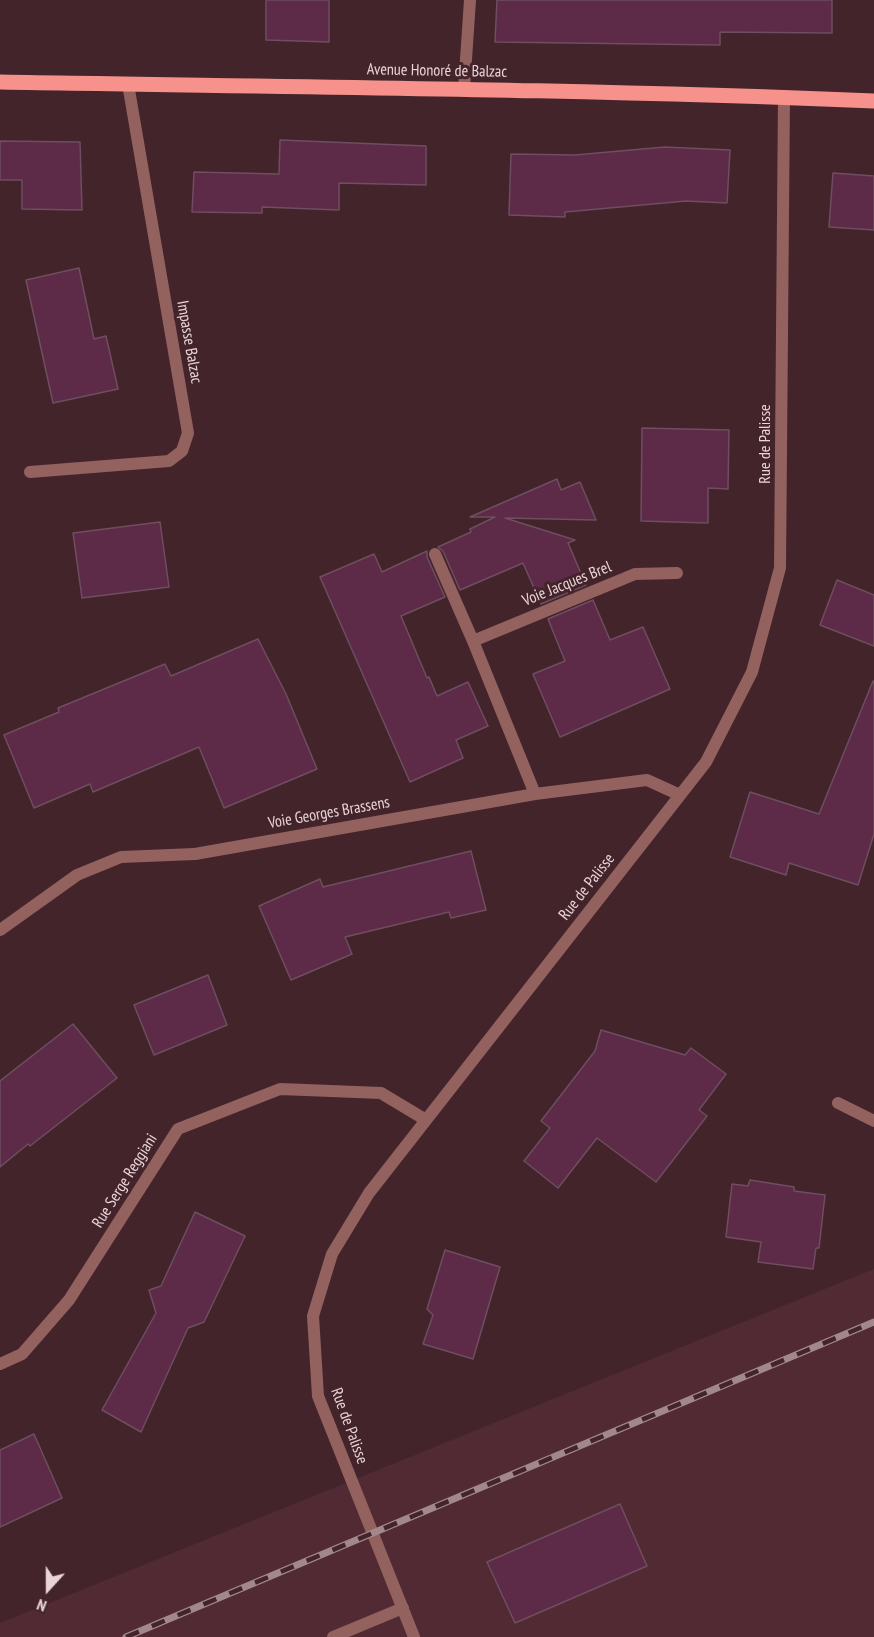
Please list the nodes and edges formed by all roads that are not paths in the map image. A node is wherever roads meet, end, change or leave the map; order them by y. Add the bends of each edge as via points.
1 (470, 0) edge
2 (0, 82) edge
3 (128, 84) junction
4 (464, 89) junction
5 (784, 97) junction
6 (874, 101) edge
7 (30, 472) dead end
8 (435, 554) dead end
9 (677, 573) dead end
10 (473, 641) junction
11 (535, 794) junction
12 (680, 795) junction
13 (0, 930) edge
14 (838, 1103) dead end
15 (426, 1120) junction
16 (874, 1121) edge
17 (0, 1364) edge
18 (403, 1608) junction
19 (333, 1637) edge
20 (414, 1637) edge

1 - 4 street
2 - 3 main road, Avenue Honoré de Balzac
3 - 4 main road, Avenue Honoré de Balzac
3 - 7 street, Impasse Balzac via 188,433 182,451 169,461
4 - 5 main road, Avenue Honoré de Balzac
5 - 6 main road, Avenue Honoré de Balzac
5 - 12 street, Rue de Palisse via 780,568 752,672 706,762
8 - 10 street
9 - 10 street, Voie Jacques Brel via 635,574
10 - 11 street
11 - 12 street, Voie Georges Brassens via 647,780
11 - 13 street, Voie Georges Brassens via 195,854 121,856 77,875
12 - 15 street, Rue de Palisse
14 - 16 street
15 - 17 street, Rue Serge Reggiani via 381,1093 280,1089 178,1129 69,1300 22,1354
15 - 18 street, Rue de Palisse via 369,1193 332,1254 314,1316 318,1396
18 - 19 street
18 - 20 street, Rue de Palisse

